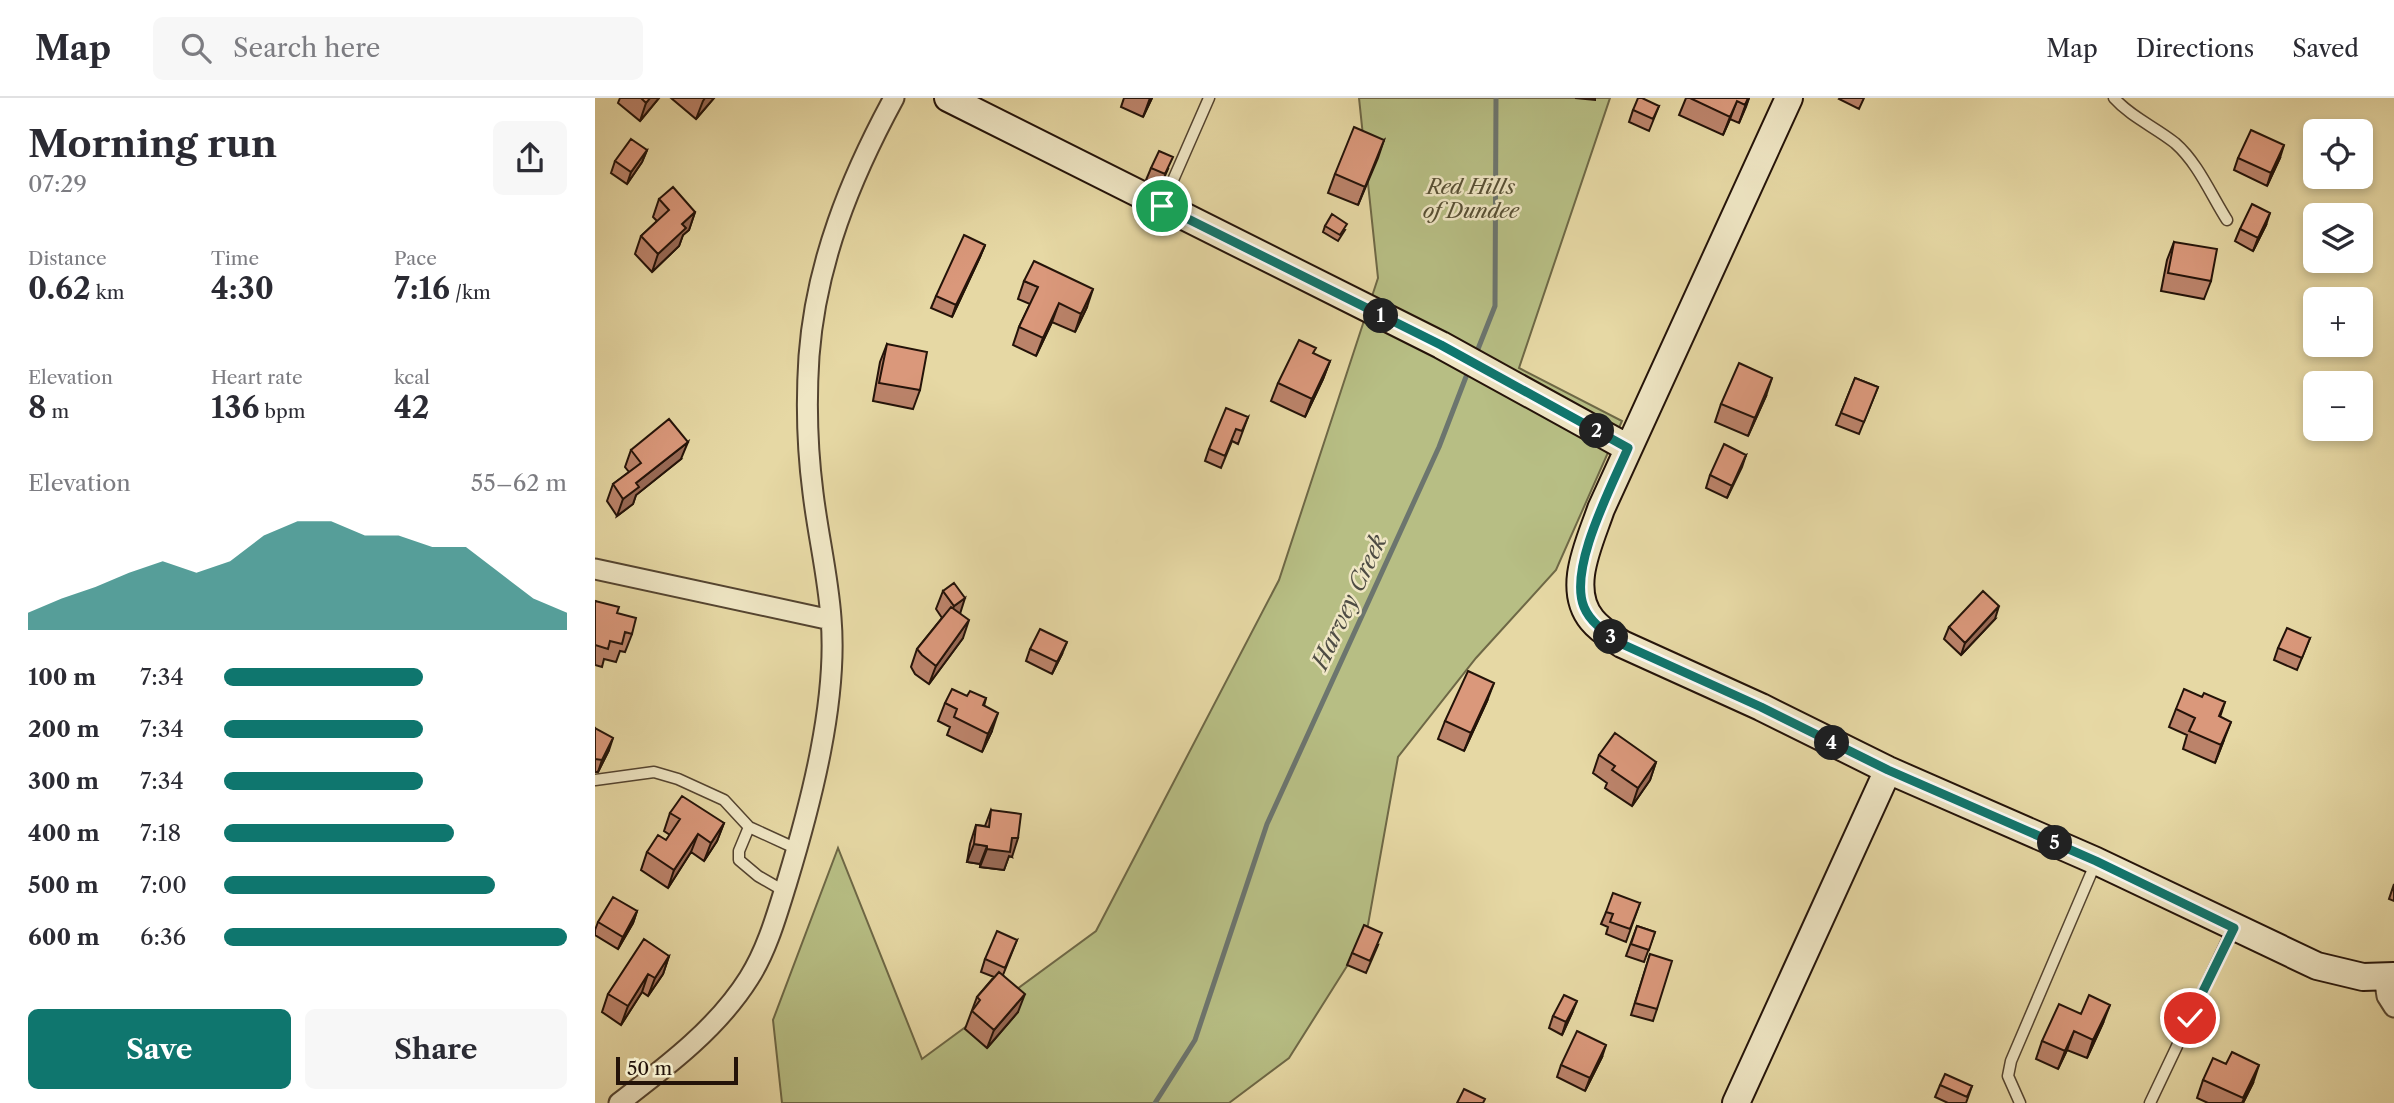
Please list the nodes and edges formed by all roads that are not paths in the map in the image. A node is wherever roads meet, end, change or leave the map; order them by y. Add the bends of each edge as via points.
1 (894, 98) edge
2 (948, 98) edge
3 (1209, 98) edge
4 (1789, 98) edge
5 (2114, 98) edge
6 (1162, 206) junction
7 (2227, 220) dead end
8 (1628, 448) junction
9 (595, 569) edge
10 (831, 620) junction
11 (1888, 770) junction
12 (595, 780) edge
13 (749, 827) junction
14 (797, 849) junction
15 (2096, 861) junction
16 (784, 891) junction
17 (2234, 928) junction
18 (2389, 976) edge
19 (2394, 1007) edge
20 (619, 1103) edge
21 (1736, 1103) edge
22 (2020, 1103) edge
23 (2150, 1103) edge

1 - 10 street via 863,156 834,231 818,289 810,354 807,441
2 - 6 street
3 - 6 lane
4 - 8 street
5 - 7 lane via 2191,159
6 - 8 street via 1441,345
8 - 11 street via 1585,554 1580,581 1583,606 1591,619 1622,644
9 - 10 street
10 - 14 street via 825,714
11 - 15 street
11 - 21 street
12 - 13 lane via 654,772 678,779 724,800
13 - 14 lane
13 - 16 lane via 739,860
14 - 16 street
15 - 17 street
15 - 22 lane via 2011,1061 2008,1076
16 - 20 street via 751,976 731,1004 699,1038
17 - 18 street via 2342,974
17 - 23 lane
18 - 19 street via 2387,996

